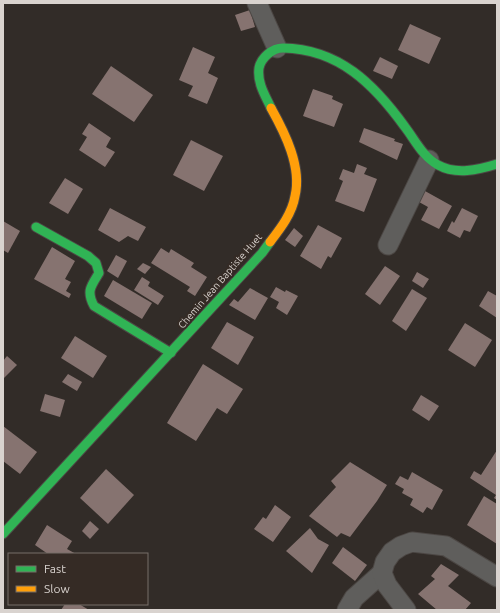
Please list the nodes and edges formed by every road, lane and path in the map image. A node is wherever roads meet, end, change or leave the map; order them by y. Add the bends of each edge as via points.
1 (256, 3) edge
2 (278, 48) junction
3 (429, 160) junction
4 (497, 164) edge
5 (36, 227) dead end
6 (388, 245) dead end
7 (171, 352) junction
8 (3, 534) edge
9 (382, 573) junction
10 (497, 577) edge
11 (347, 610) edge
12 (406, 610) edge

1 - 2 street
2 - 3 street via 300,49 328,55 352,69 391,107
2 - 7 street, Chemin Jean Baptiste Huet via 263,59 258,67 259,79 262,91 292,151 296,170 296,192 292,208 262,252
3 - 4 street via 437,166 461,171
3 - 6 street
5 - 7 street via 96,263 99,273 89,291 94,306
7 - 8 street, Chemin Jean Baptiste Huet
9 - 10 street via 385,562 392,552 412,542 446,546
9 - 11 street via 354,598
9 - 12 street via 387,585

